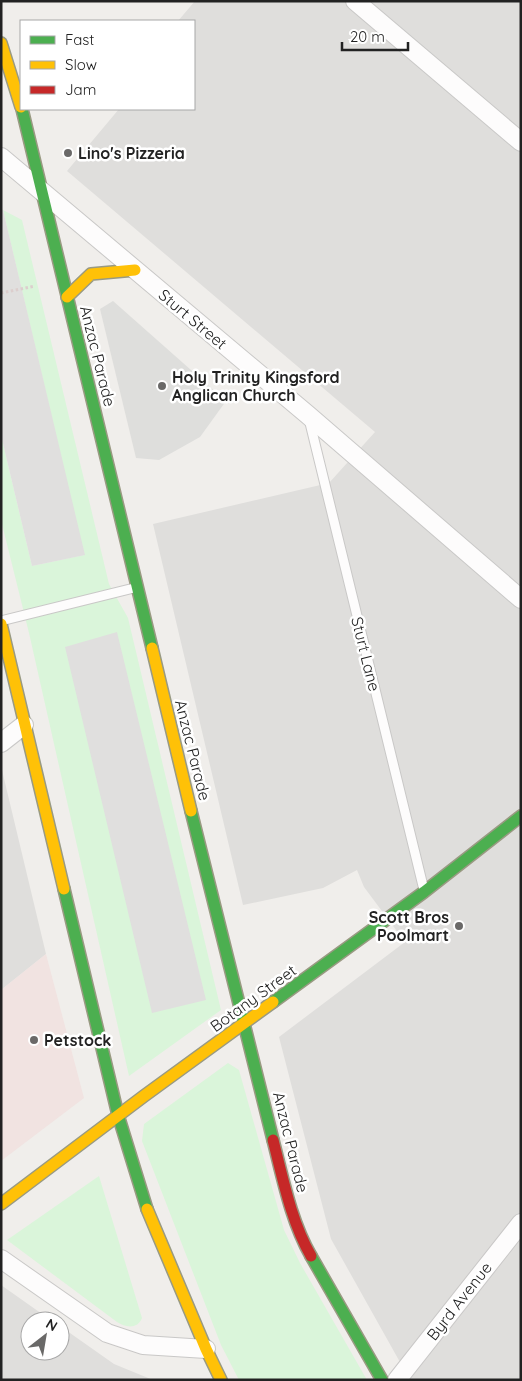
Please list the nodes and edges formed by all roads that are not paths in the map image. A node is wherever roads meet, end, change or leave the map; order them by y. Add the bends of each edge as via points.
1 (355, 1) edge
2 (1, 42) edge
3 (20, 102) edge
4 (23, 110) edge
5 (521, 142) edge
6 (1, 157) edge
7 (41, 191) junction
8 (135, 270) junction
9 (67, 297) junction
10 (308, 415) junction
11 (138, 587) junction
12 (521, 599) edge
13 (1, 622) edge
14 (24, 725) junction
15 (1, 743) edge
16 (521, 816) edge
17 (424, 892) junction
18 (244, 1024) junction
19 (118, 1115) junction
20 (1, 1204) edge
21 (521, 1223) edge
22 (1, 1259) edge
23 (206, 1349) junction
24 (221, 1380) edge
25 (382, 1380) edge
26 (397, 1380) edge

1 - 5 street
2 - 3 main road, Anzac Parade
4 - 7 main road, Anzac Parade
6 - 7 street, Sturt Street
7 - 8 street, Sturt Street
7 - 9 main road, Anzac Parade
8 - 9 main road via 91,274
8 - 10 street, Sturt Street
9 - 11 main road, Anzac Parade
10 - 12 street, Sturt Street
10 - 17 lane, Sturt Lane
11 - 13 lane
11 - 18 main road, Anzac Parade
13 - 14 main road
14 - 15 street
14 - 19 main road
16 - 17 main road, Botany Street
17 - 18 main road, Botany Street
18 - 19 main road, Botany Street
18 - 25 main road, Anzac Parade via 297,1227 318,1270
19 - 20 main road, Botany Street
19 - 23 main road via 150,1219
21 - 26 street, Byrd Avenue
22 - 23 street via 107,1333 143,1345
23 - 24 main road

